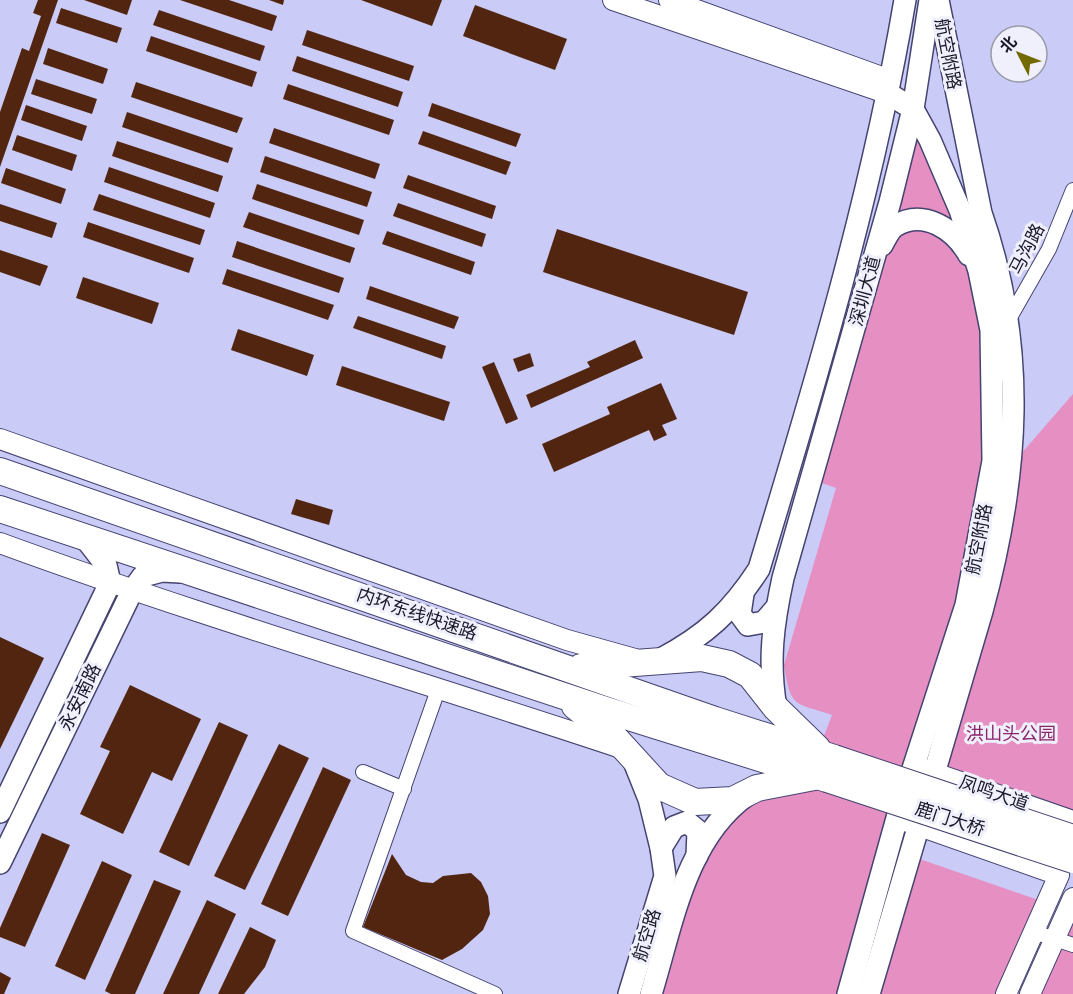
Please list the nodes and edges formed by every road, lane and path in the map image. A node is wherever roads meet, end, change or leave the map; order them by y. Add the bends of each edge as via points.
1 (613, 0) edge
2 (669, 0) edge
3 (905, 0) edge
4 (930, 0) edge
5 (938, 0) edge
6 (890, 87) junction
7 (913, 101) junction
8 (1073, 190) edge
9 (981, 213) junction
10 (874, 259) junction
11 (979, 271) junction
12 (1008, 321) junction
13 (0, 439) edge
14 (0, 471) edge
15 (0, 509) edge
16 (85, 538) junction
17 (0, 543) edge
18 (190, 572) junction
19 (110, 583) junction
20 (132, 591) junction
21 (743, 594) junction
22 (777, 607) junction
23 (652, 664) junction
24 (570, 668) junction
25 (439, 687) junction
26 (559, 693) junction
27 (776, 708) junction
28 (628, 754) junction
29 (827, 767) junction
30 (914, 767) junction
31 (363, 772) dead end
32 (936, 773) junction
33 (758, 788) junction
34 (404, 789) junction
35 (0, 812) edge
36 (897, 819) junction
37 (1073, 821) edge
38 (920, 825) junction
39 (1073, 839) edge
40 (661, 848) junction
41 (697, 856) junction
42 (0, 863) edge
43 (1068, 872) edge
44 (1073, 898) edge
45 (1034, 932) junction
46 (1064, 942) edge
47 (495, 994) edge
48 (629, 994) edge
49 (651, 994) edge
50 (848, 994) edge
51 (869, 994) edge
52 (1006, 994) edge
53 (1030, 994) edge

1 - 6 street
2 - 6 street
3 - 6 main road, 深圳大道
4 - 7 main road, 深圳大道
5 - 9 main road, 航空附路
6 - 7 main road, 航空附路
6 - 21 main road, 深圳大道 via 833,325 759,569
7 - 9 main road, 航空附路 via 949,147
7 - 10 main road, 深圳大道
7 - 11 main road, 航空附路 via 943,165
8 - 12 street, 马沟路 via 1049,249
9 - 12 main road, 航空附路
10 - 11 main road via 893,227 908,221 928,221 944,226 962,242
10 - 22 main road, 深圳大道
11 - 30 main road, 航空附路 via 991,330 993,461 966,605
12 - 32 main road, 航空附路 via 1014,377 1012,464 996,561
13 - 23 street via 567,640
14 - 24 highway, 内环东线快速路
15 - 16 highway, 内环东线快速路
16 - 18 highway, 内环东线快速路
16 - 19 main road via 106,565
17 - 19 street
18 - 20 main road, 永安南路 via 143,576
18 - 26 highway, 内环东线快速路
19 - 20 street
19 - 35 main road, 永安南路
20 - 25 street
20 - 42 main road, 永安南路
21 - 22 main road via 740,614 748,625 764,622
21 - 23 main road, 深圳大道 via 696,640
22 - 27 main road, 深圳大道 via 772,630 771,681
23 - 24 highway
23 - 27 highway via 702,658 729,664 750,675
24 - 29 highway, 内环东线快速路
25 - 28 street
25 - 34 street
26 - 28 highway via 616,739
26 - 29 highway, 内环东线快速路 via 627,717
27 - 29 highway
28 - 33 highway via 659,786 695,802 733,800
28 - 40 main road via 649,799
29 - 33 highway
29 - 39 highway, 鹿门大桥, bridge
29 - 43 highway, 鹿门大桥, bridge
30 - 32 street, 凤鸣大道
30 - 36 main road, 航空附路
31 - 34 street
32 - 37 street, 凤鸣大道
32 - 38 main road, 航空附路
33 - 41 main road, 航空路 via 731,807
34 - 47 street via 353,931
36 - 38 street
36 - 50 main road, 航空附路
38 - 43 street
38 - 51 main road, 航空附路
39 - 43 street
40 - 41 main road via 674,826 687,822 698,831
40 - 48 main road, 航空路 via 665,876
41 - 49 main road, 航空路
43 - 45 street
44 - 46 street
45 - 46 street
45 - 52 street
46 - 53 street

